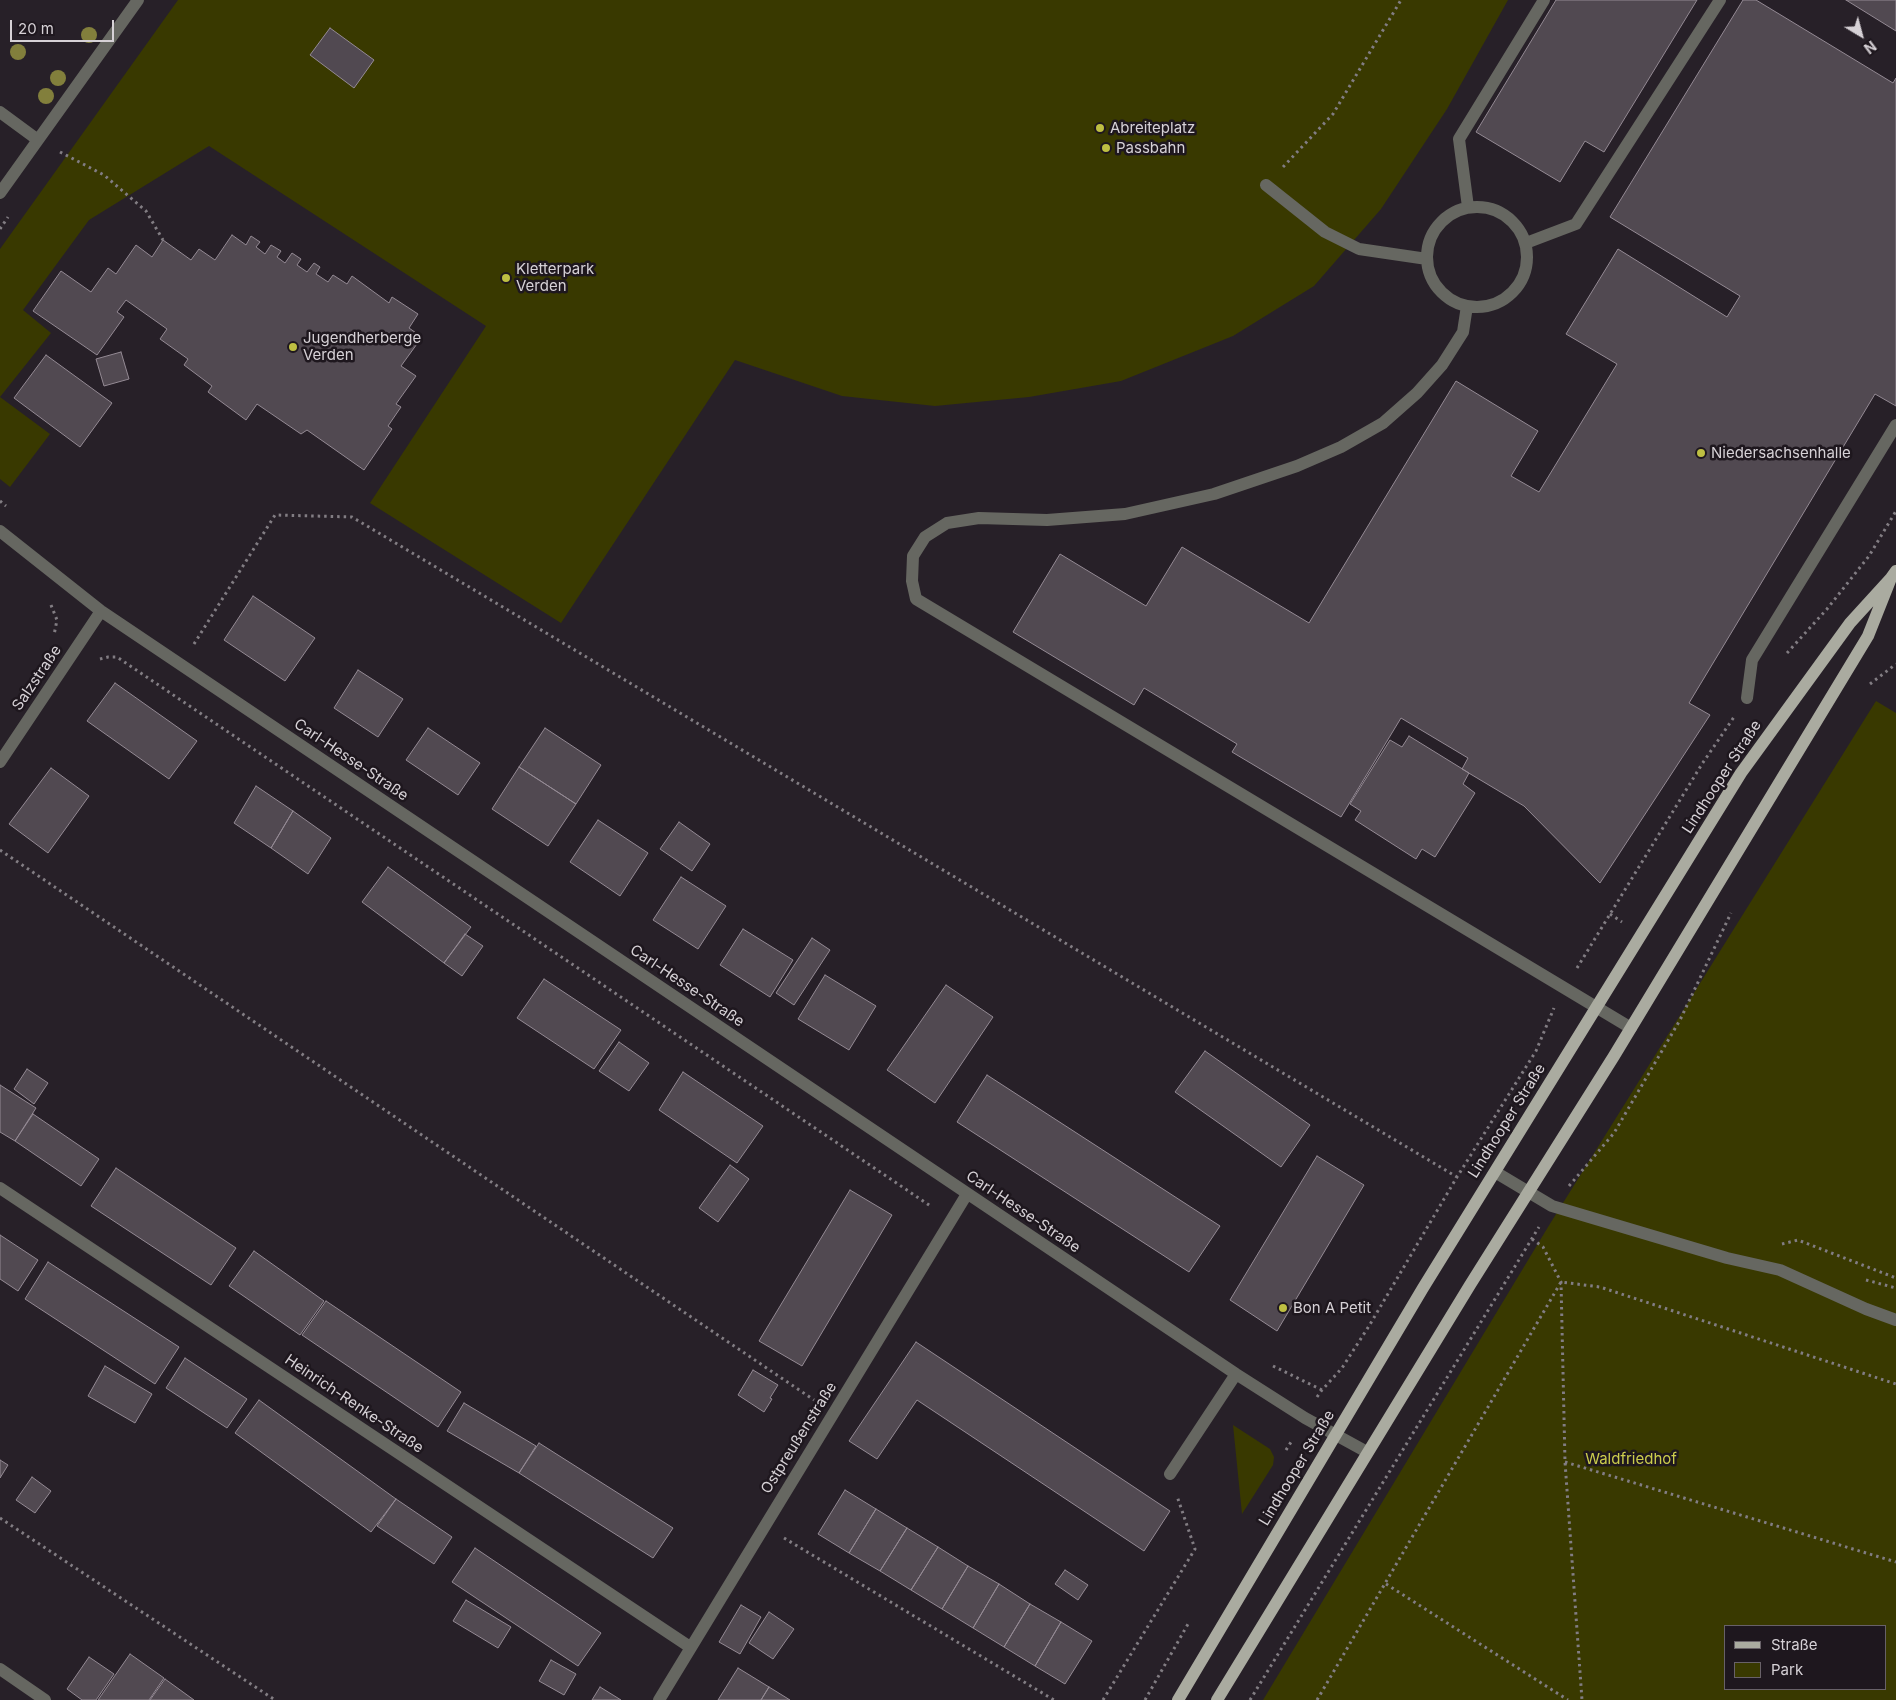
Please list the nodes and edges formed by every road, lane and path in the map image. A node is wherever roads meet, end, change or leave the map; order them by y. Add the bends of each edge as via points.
1 (138, 0) edge
2 (1401, 0) edge
3 (1544, 0) edge
4 (1720, 0) edge
5 (0, 112) edge
6 (38, 140) junction
7 (1266, 185) joint
8 (0, 193) edge
9 (1468, 208) junction
10 (163, 240) dead end
11 (1526, 243) junction
12 (1427, 259) junction
13 (1467, 306) junction
14 (1896, 425) edge
15 (1896, 511) edge
16 (0, 530) edge
17 (1894, 575) edge
18 (44, 599) dead end
19 (101, 612) junction
20 (54, 639) dead end
21 (191, 649) dead end
22 (98, 660) dead end
23 (1781, 660) dead end
24 (1896, 664) edge
25 (1866, 687) dead end
26 (1748, 698) joint
27 (0, 762) edge
28 (0, 850) edge
29 (1732, 913) dead end
30 (1564, 989) junction
31 (1596, 1008) junction
32 (1631, 1028) junction
33 (1494, 1172) junction
34 (1457, 1177) junction
35 (0, 1188) edge
36 (1528, 1193) junction
37 (967, 1194) junction
38 (1552, 1206) junction
39 (952, 1220) junction
40 (1532, 1239) junction
41 (1562, 1282) junction
42 (1896, 1320) edge
43 (1236, 1374) junction
44 (1896, 1384) edge
45 (1322, 1390) dead end
46 (833, 1413) junction
47 (1336, 1435) junction
48 (1367, 1452) junction
49 (1565, 1462) junction
50 (1170, 1474) joint
51 (0, 1518) edge
52 (764, 1526) junction
53 (1896, 1562) edge
54 (1386, 1584) junction
55 (1188, 1624) dead end
56 (690, 1647) junction
57 (0, 1669) edge
58 (45, 1700) edge
59 (275, 1700) edge
60 (659, 1700) edge
61 (1054, 1700) edge
62 (1103, 1700) edge
63 (1145, 1700) edge
64 (1178, 1700) edge
65 (1217, 1700) edge
66 (1250, 1700) edge
67 (1317, 1700) edge
68 (1568, 1700) edge
69 (1582, 1700) edge

1 - 6 street
2 - 7 path via 1333,114
3 - 9 street via 1459,139
4 - 11 street via 1576,224
5 - 6 street
6 - 8 street
6 - 10 path via 104,175 146,211
7 - 12 street via 1325,232 1359,249
9 - 11 street via 1486,207 1504,214 1518,226
9 - 12 street via 1446,217 1431,236
11 - 13 street via 1528,260 1524,277 1514,291 1485,307
12 - 13 street via 1430,275 1439,290
13 - 30 street via 1462,332 1442,365 1417,393 1382,423 1341,447 1297,466 1214,494 1125,514 1047,520 979,518 948,523 925,537 913,556 912,581 916,599
14 - 26 street via 1752,660
15 - 23 path via 1869,556
16 - 19 street, Carl-Hesse-Straße
17 - 31 main road, Lindhooper Straße via 1850,622 1741,773
17 - 32 main road, Lindhooper Straße via 1868,636
18 - 20 path via 51,605 56,620
19 - 27 street, Salzstraße
19 - 37 street, Carl-Hesse-Straße
21 - 34 path via 275,515 352,517
22 - 39 path via 117,657
24 - 25 path
26 - 30 path via 1702,764
28 - 46 path
29 - 38 path via 1680,1020 1614,1133
30 - 31 street
30 - 34 path via 1536,1051
31 - 32 street
31 - 33 main road, Lindhooper Straße
32 - 36 main road, Lindhooper Straße
33 - 36 street
33 - 47 main road, Lindhooper Straße
34 - 45 path via 1342,1368
35 - 56 street, Heinrich-Renke-Straße
36 - 38 street
36 - 48 main road, Lindhooper Straße
37 - 39 street, Ostpreußenstraße
37 - 43 street, Carl-Hesse-Straße
38 - 40 path
38 - 42 street via 1727,1258 1780,1270
39 - 46 street, Ostpreußenstraße
40 - 41 path via 1544,1247
40 - 66 path
41 - 44 path via 1600,1287
41 - 49 path
41 - 54 path
43 - 47 street, Carl-Hesse-Straße
43 - 50 street
46 - 52 street, Ostpreußenstraße
47 - 48 street, Carl-Hesse-Straße
47 - 64 main road, Lindhooper Straße
48 - 65 main road, Lindhooper Straße
49 - 53 path
49 - 69 path
50 - 62 path via 1196,1549
51 - 59 path
52 - 56 street, Ostpreußenstraße
52 - 61 path
54 - 67 path
54 - 68 path
55 - 63 path
56 - 60 street, Ostpreußenstraße
57 - 58 street

